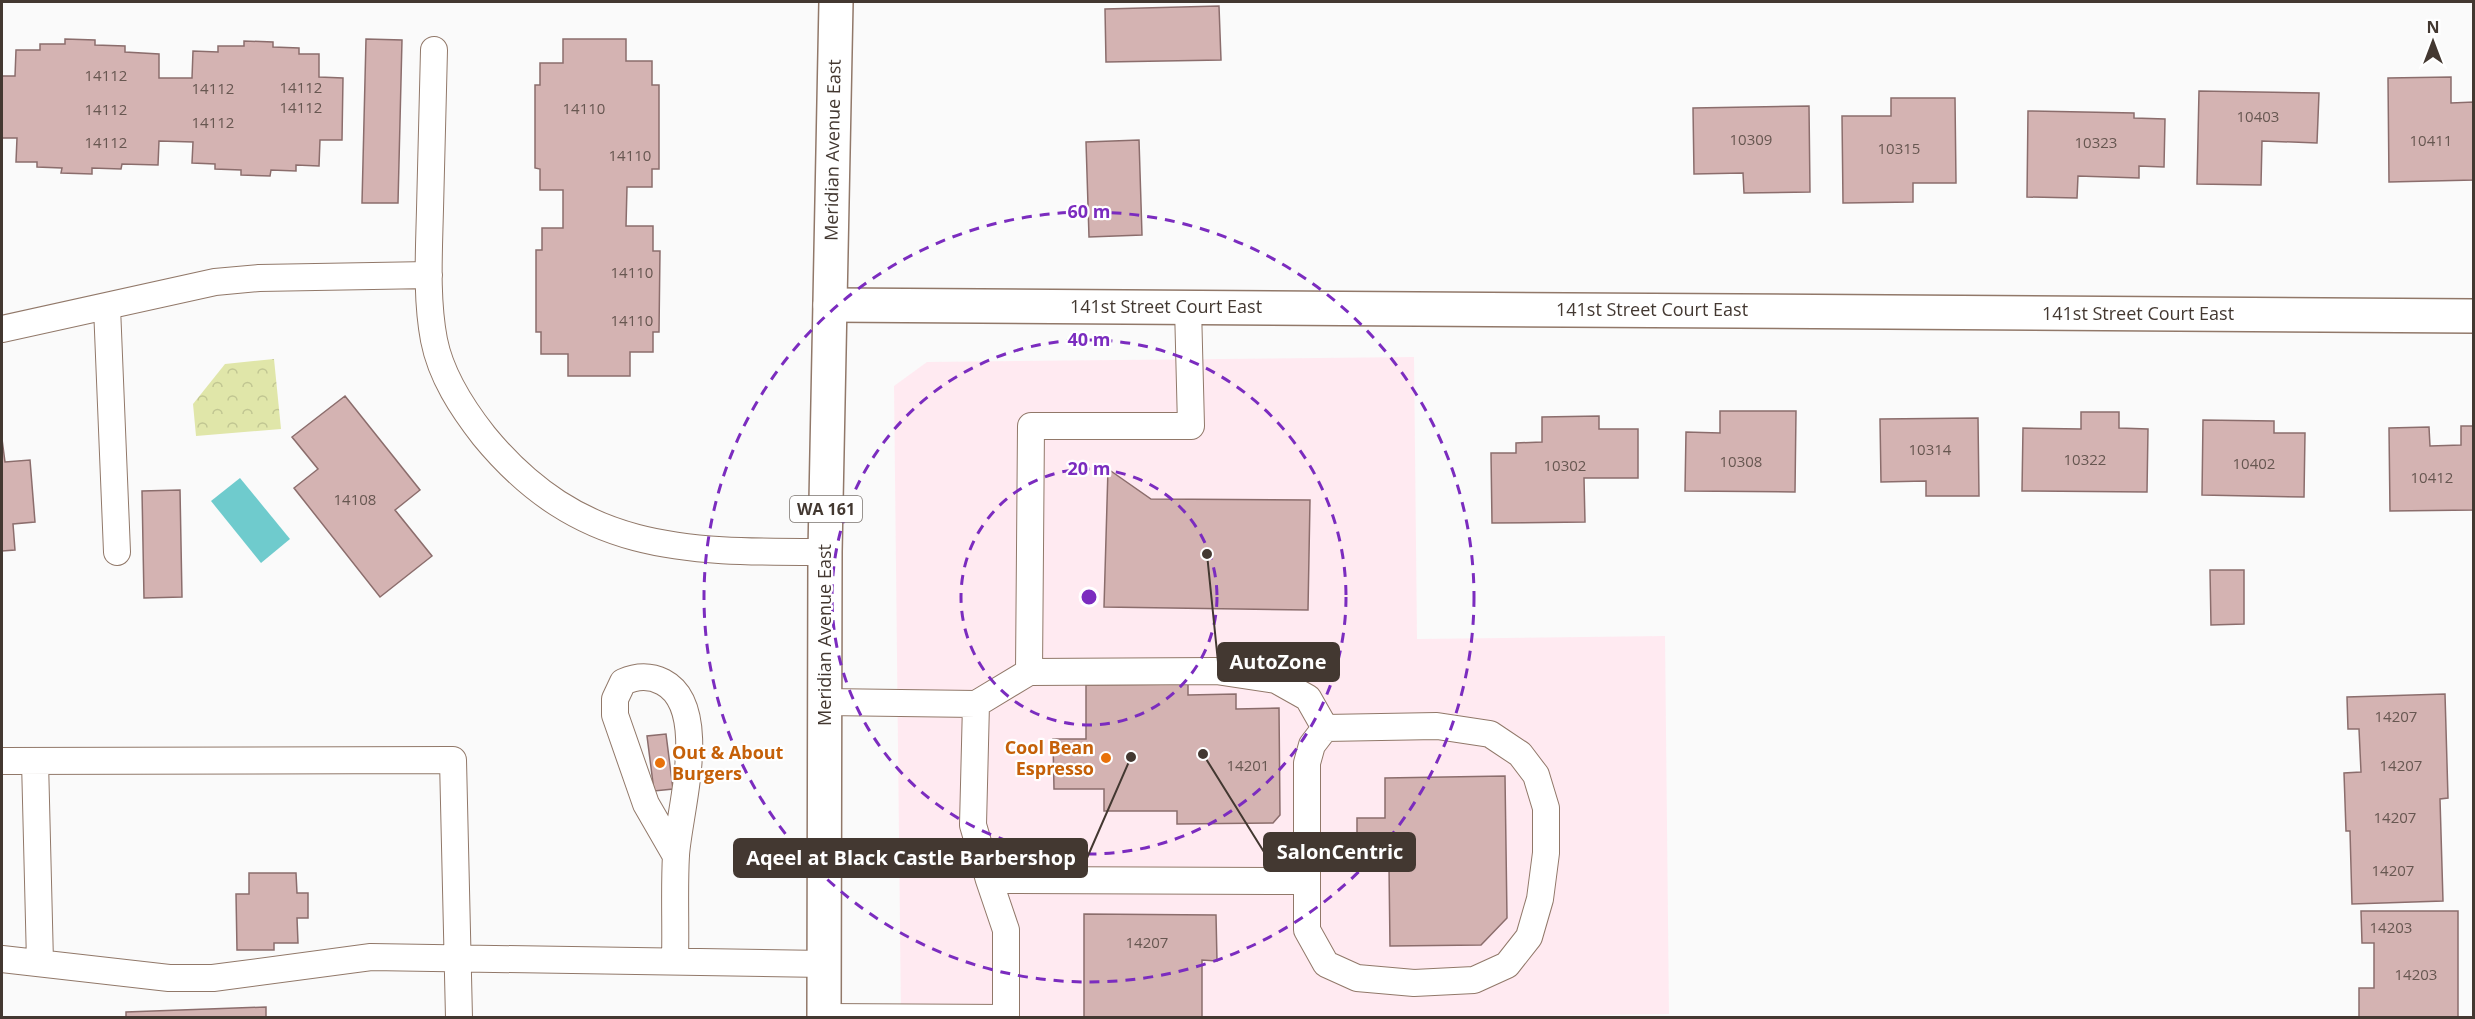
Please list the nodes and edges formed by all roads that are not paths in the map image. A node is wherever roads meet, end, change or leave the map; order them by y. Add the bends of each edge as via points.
1 (836, 2) edge
2 (434, 50) dead end
3 (429, 275) junction
4 (830, 305) junction
5 (107, 307) junction
6 (1188, 307) junction
7 (2474, 316) edge
8 (2, 329) edge
9 (117, 552) dead end
10 (825, 552) junction
11 (1029, 672) junction
12 (825, 702) junction
13 (976, 704) junction
14 (1325, 728) junction
15 (2, 761) edge
16 (35, 761) junction
17 (676, 856) junction
18 (989, 880) junction
19 (1306, 881) junction
20 (457, 957) junction
21 (2, 959) edge
22 (675, 961) junction
23 (40, 963) junction
24 (824, 964) junction
25 (459, 1017) edge
26 (824, 1017) edge
27 (1006, 1017) edge

1 - 4 street, Meridian Avenue East / WA 161
2 - 3 lane
3 - 5 lane via 215,282
3 - 10 lane via 431,324 444,373 492,446 538,489 573,513 642,541 719,552
4 - 6 street, 141st Street Court East
4 - 10 street, Meridian Avenue East / WA 161
5 - 8 lane
5 - 9 lane
6 - 7 street, 141st Street Court East
6 - 11 lane via 1191,426 1031,426
10 - 12 street, Meridian Avenue East / WA 161
11 - 13 lane
11 - 14 lane via 1216,671 1276,680 1308,698
12 - 13 lane
12 - 24 street, Meridian Avenue East / WA 161
13 - 18 lane via 973,825
14 - 19 lane via 1312,745 1307,763
14 - 19 lane via 1437,726 1490,734 1520,754 1536,775 1546,808 1546,853 1540,899 1529,937 1507,965 1474,980 1414,983 1357,978 1326,964 1307,930
15 - 16 lane
16 - 20 lane via 453,760
16 - 23 lane
17 - 17 lane via 689,729 685,705 673,688 637,676 623,682 615,699 615,715 646,804
17 - 22 lane
18 - 19 lane
18 - 27 lane via 1006,930
20 - 22 lane
20 - 23 lane via 371,957 213,978 169,978
20 - 25 lane
21 - 23 lane
22 - 24 lane
24 - 26 street, Meridian Avenue East / WA 161
26 - 27 lane

